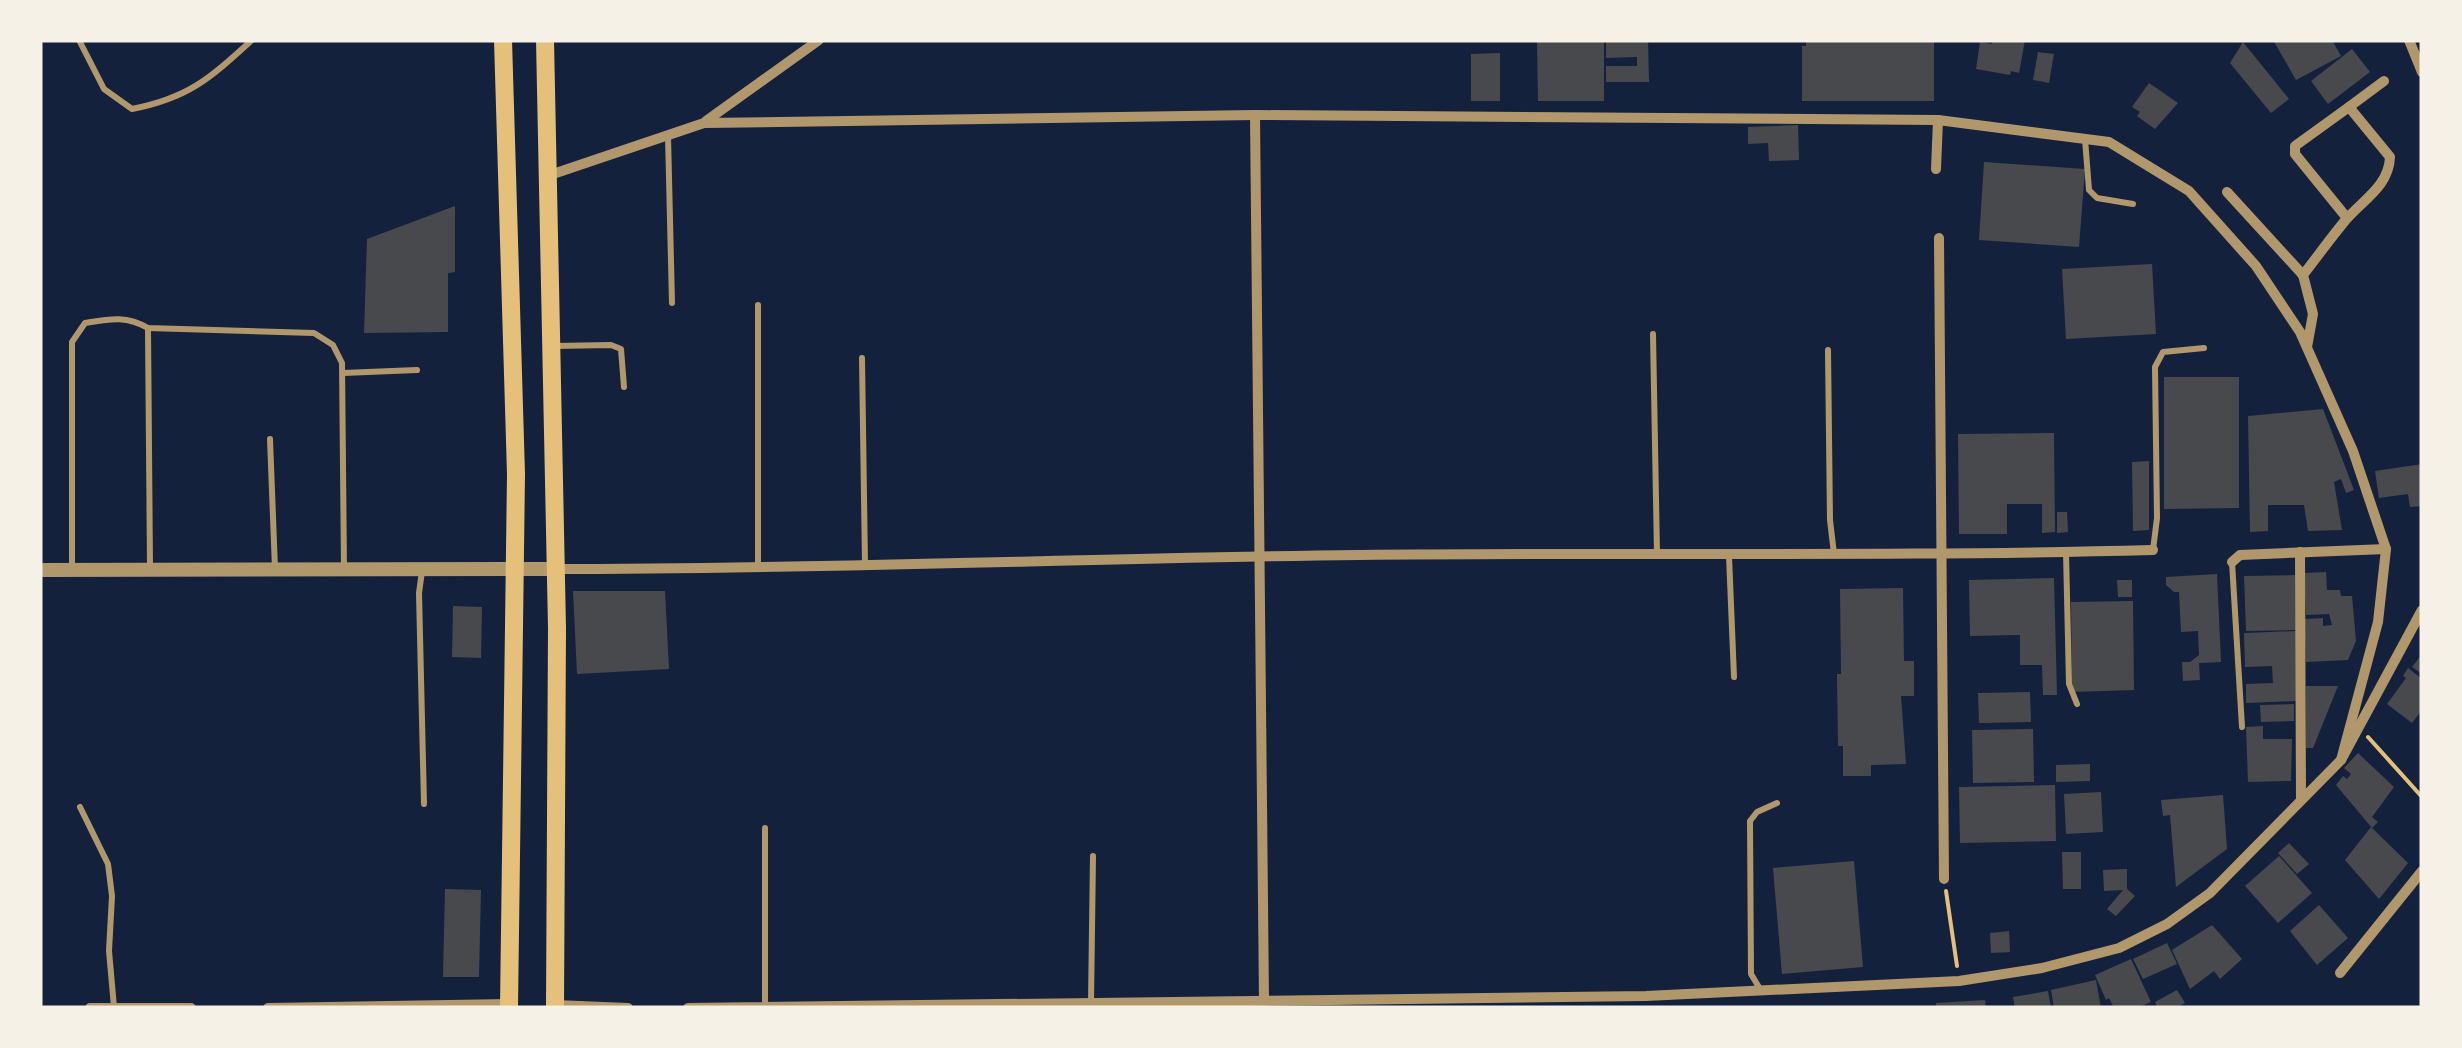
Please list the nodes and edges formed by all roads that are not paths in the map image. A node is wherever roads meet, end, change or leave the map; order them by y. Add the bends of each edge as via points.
1 (79, 40) edge
2 (252, 40) edge
3 (503, 40) edge
4 (545, 40) edge
5 (819, 40) edge
6 (2410, 40) edge
7 (2422, 72) edge
8 (2384, 81) dead end
9 (2349, 107) junction
10 (1255, 115) junction
11 (1938, 120) junction
12 (704, 123) junction
13 (668, 135) junction
14 (2085, 138) junction
15 (1936, 169) dead end
16 (550, 175) junction
17 (2226, 192) dead end
18 (2133, 204) dead end
19 (2347, 218) junction
20 (1939, 238) dead end
21 (2304, 274) junction
22 (672, 303) dead end
23 (758, 305) dead end
24 (148, 328) junction
25 (1653, 334) dead end
26 (553, 346) junction
27 (2306, 347) junction
28 (2204, 348) dead end
29 (1828, 350) dead end
30 (862, 358) dead end
31 (417, 370) dead end
32 (342, 374) junction
33 (624, 387) dead end
34 (270, 439) dead end
35 (2386, 549) junction
36 (2154, 550) joint
37 (2066, 552) junction
38 (2300, 552) junction
39 (1657, 554) junction
40 (1259, 556) junction
41 (1729, 556) junction
42 (1834, 556) junction
43 (1940, 556) junction
44 (2232, 562) joint
45 (865, 566) junction
46 (150, 568) junction
47 (758, 569) junction
48 (40, 570) edge
49 (72, 570) junction
50 (275, 570) junction
51 (344, 570) junction
52 (422, 570) junction
53 (516, 570) junction
54 (556, 570) junction
55 (2422, 610) edge
56 (1734, 677) dead end
57 (2077, 704) dead end
58 (2242, 727) dead end
59 (2341, 760) junction
60 (2301, 800) junction
61 (1777, 802) dead end
62 (424, 804) dead end
63 (80, 807) dead end
64 (764, 828) dead end
65 (1093, 856) dead end
66 (2422, 871) edge
67 (1944, 879) road end
68 (2340, 973) dead end
69 (1760, 990) junction
70 (1264, 1001) junction
71 (1091, 1003) junction
72 (1392, 1004) edge
73 (114, 1006) edge
74 (509, 1006) edge
75 (555, 1006) edge
76 (765, 1006) edge
77 (816, 1007) edge
78 (90, 1008) edge
79 (139, 1008) edge
80 (191, 1008) edge
81 (268, 1008) edge
82 (628, 1008) edge
83 (688, 1008) edge

1 - 2 lane via 104,90 132,109 170,102
3 - 53 main road
4 - 16 main road
5 - 12 street
6 - 7 street
8 - 9 street
9 - 19 street via 2390,157 2390,170
9 - 19 street via 2295,146
10 - 11 street
10 - 12 street
10 - 40 street
11 - 14 street
11 - 15 street
12 - 13 street
13 - 16 street
13 - 22 lane
14 - 18 lane via 2089,190 2097,198
14 - 27 street via 2109,142 2189,190 2256,266
16 - 26 main road
17 - 21 street
19 - 21 street
20 - 43 street
21 - 27 street via 2312,314
23 - 47 lane
24 - 32 lane via 314,332 333,346
24 - 46 lane
24 - 49 lane via 118,318 85,323 72,342
25 - 39 lane
26 - 33 lane via 621,349
26 - 54 main road
27 - 35 street via 2353,451
28 - 36 lane via 2163,352 2154,367
29 - 42 lane
30 - 45 lane
31 - 32 lane
32 - 51 lane
34 - 50 lane
35 - 38 street
35 - 59 street via 2378,622
36 - 37 street
37 - 43 street
37 - 57 lane via 2069,684
38 - 44 street via 2240,555
38 - 60 street
39 - 40 street
39 - 41 street
40 - 45 street
40 - 70 street
41 - 42 street
41 - 56 lane
42 - 43 street
43 - 67 street
44 - 58 lane
45 - 47 street
46 - 49 street
46 - 50 street
47 - 54 street
48 - 49 street
50 - 51 street
51 - 52 street
52 - 53 street
52 - 62 lane
53 - 54 street
53 - 74 main road
54 - 75 main road
55 - 59 street
59 - 60 street
60 - 69 street via 2210,893 2119,948 1959,980
61 - 69 lane via 1750,821 1752,974
63 - 73 lane via 108,864
64 - 76 lane
65 - 71 lane
66 - 68 street
69 - 72 street
70 - 71 street
70 - 72 street
71 - 77 street
73 - 78 street
73 - 79 street
74 - 81 street
75 - 82 street
76 - 77 street
76 - 83 street
79 - 80 street

